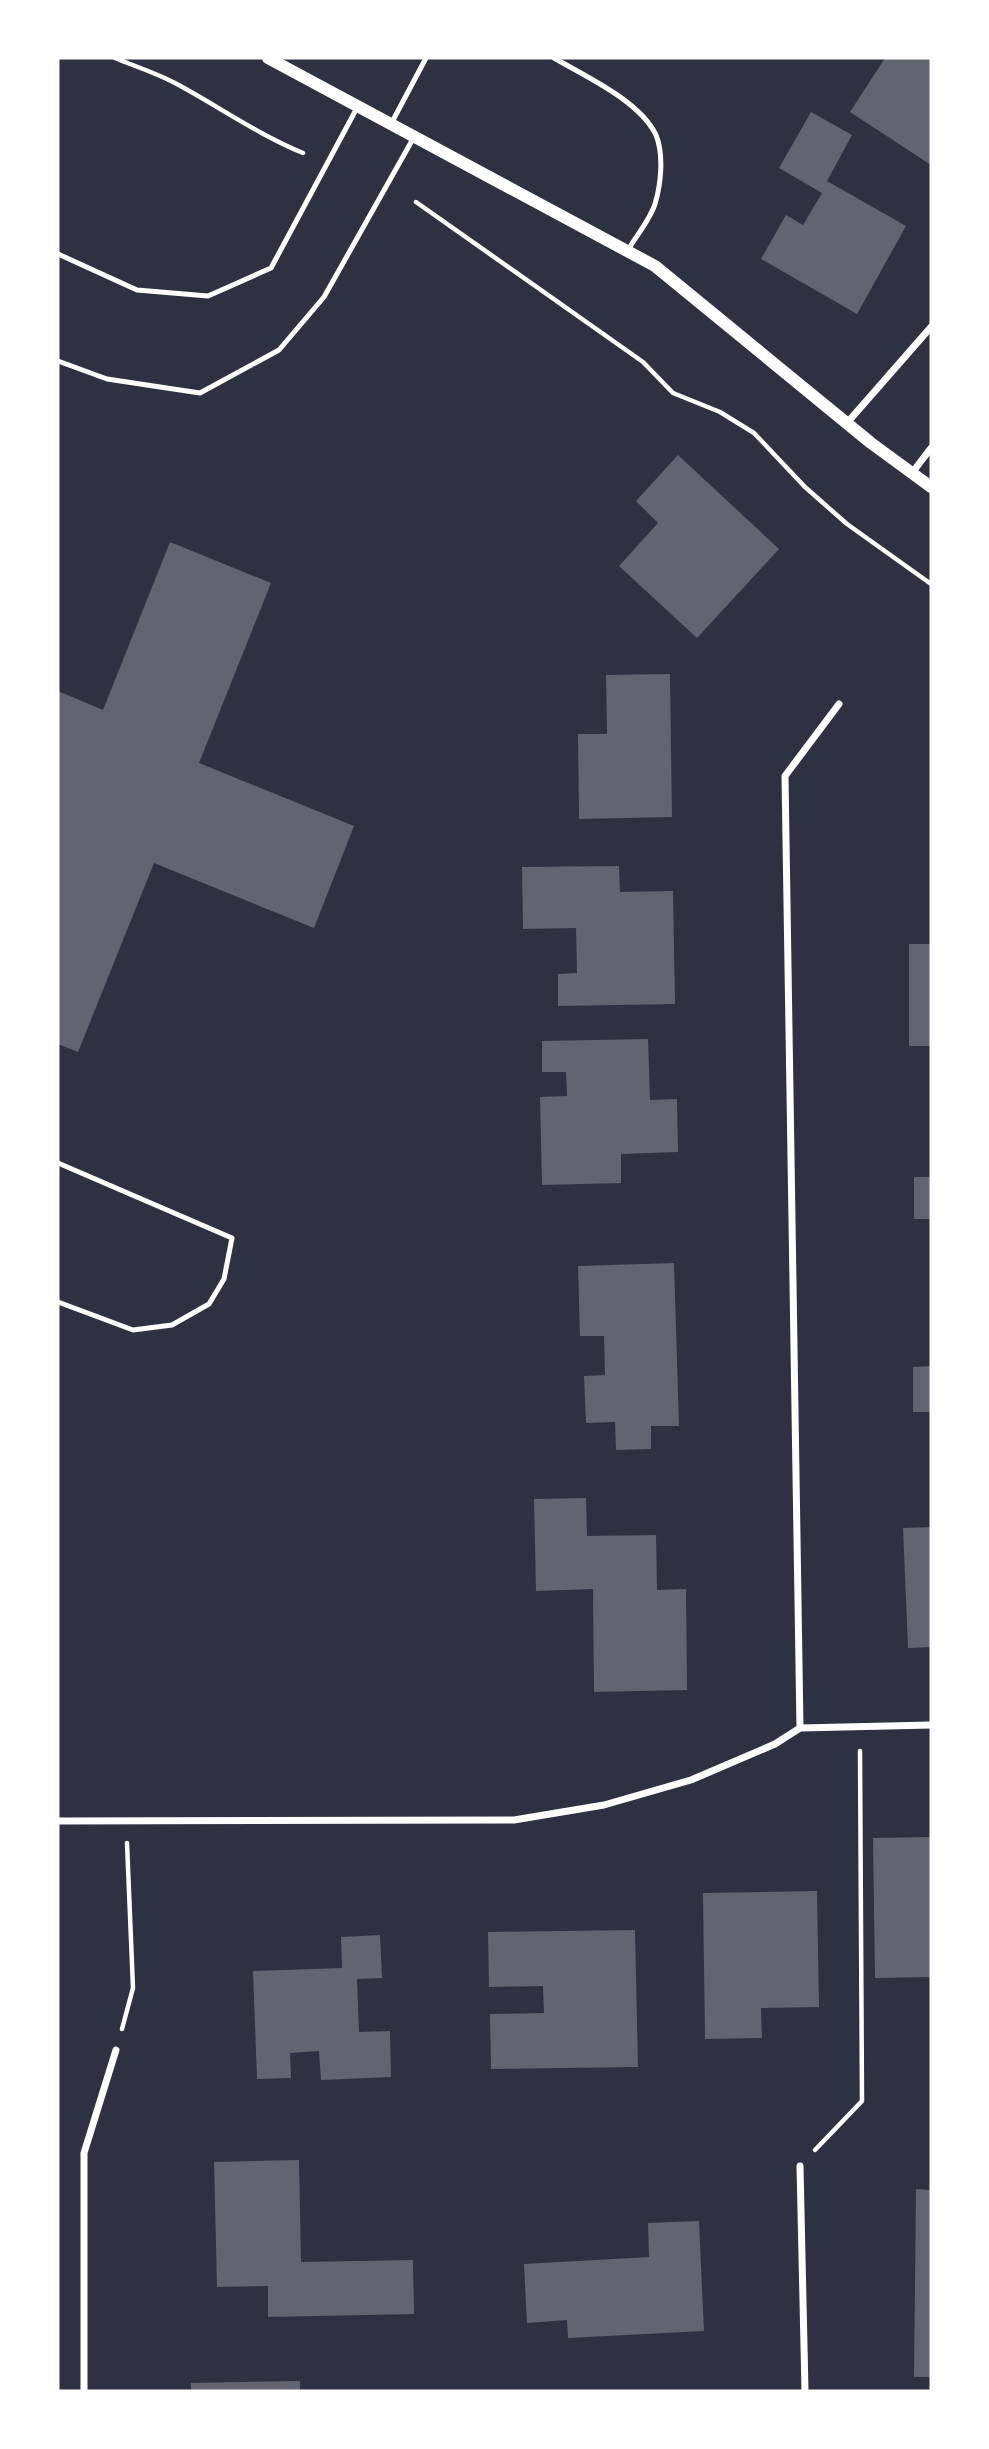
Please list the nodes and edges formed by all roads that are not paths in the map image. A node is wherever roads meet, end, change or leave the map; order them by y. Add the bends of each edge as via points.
1 (268, 58) edge
2 (426, 58) edge
3 (554, 58) edge
4 (358, 106) junction
5 (391, 124) junction
6 (414, 137) junction
7 (627, 251) junction
8 (58, 254) edge
9 (930, 331) edge
10 (58, 361) edge
11 (847, 423) junction
12 (931, 447) edge
13 (912, 473) junction
14 (931, 487) edge
15 (839, 704) dead end
16 (58, 1163) edge
17 (58, 1302) edge
18 (931, 1726) edge
19 (800, 1728) junction
20 (58, 1821) edge
21 (116, 2050) road end
22 (800, 2166) road end
23 (84, 2391) edge
24 (805, 2391) edge

1 - 4 street
2 - 5 lane
3 - 7 lane via 615,93 656,135 662,166 655,206
4 - 5 street
4 - 8 lane via 271,268 208,296 137,290
5 - 6 street
6 - 7 street
6 - 10 lane via 324,296 279,350 200,393 107,379
7 - 11 street via 655,266
9 - 11 street
11 - 13 street
12 - 13 street
13 - 14 street
15 - 19 street via 785,776
16 - 17 lane via 232,1238 224,1279 209,1304 172,1325 133,1330
18 - 19 street
19 - 20 street via 775,1744 691,1780 604,1805 514,1820
21 - 23 street via 84,2153
22 - 24 street

